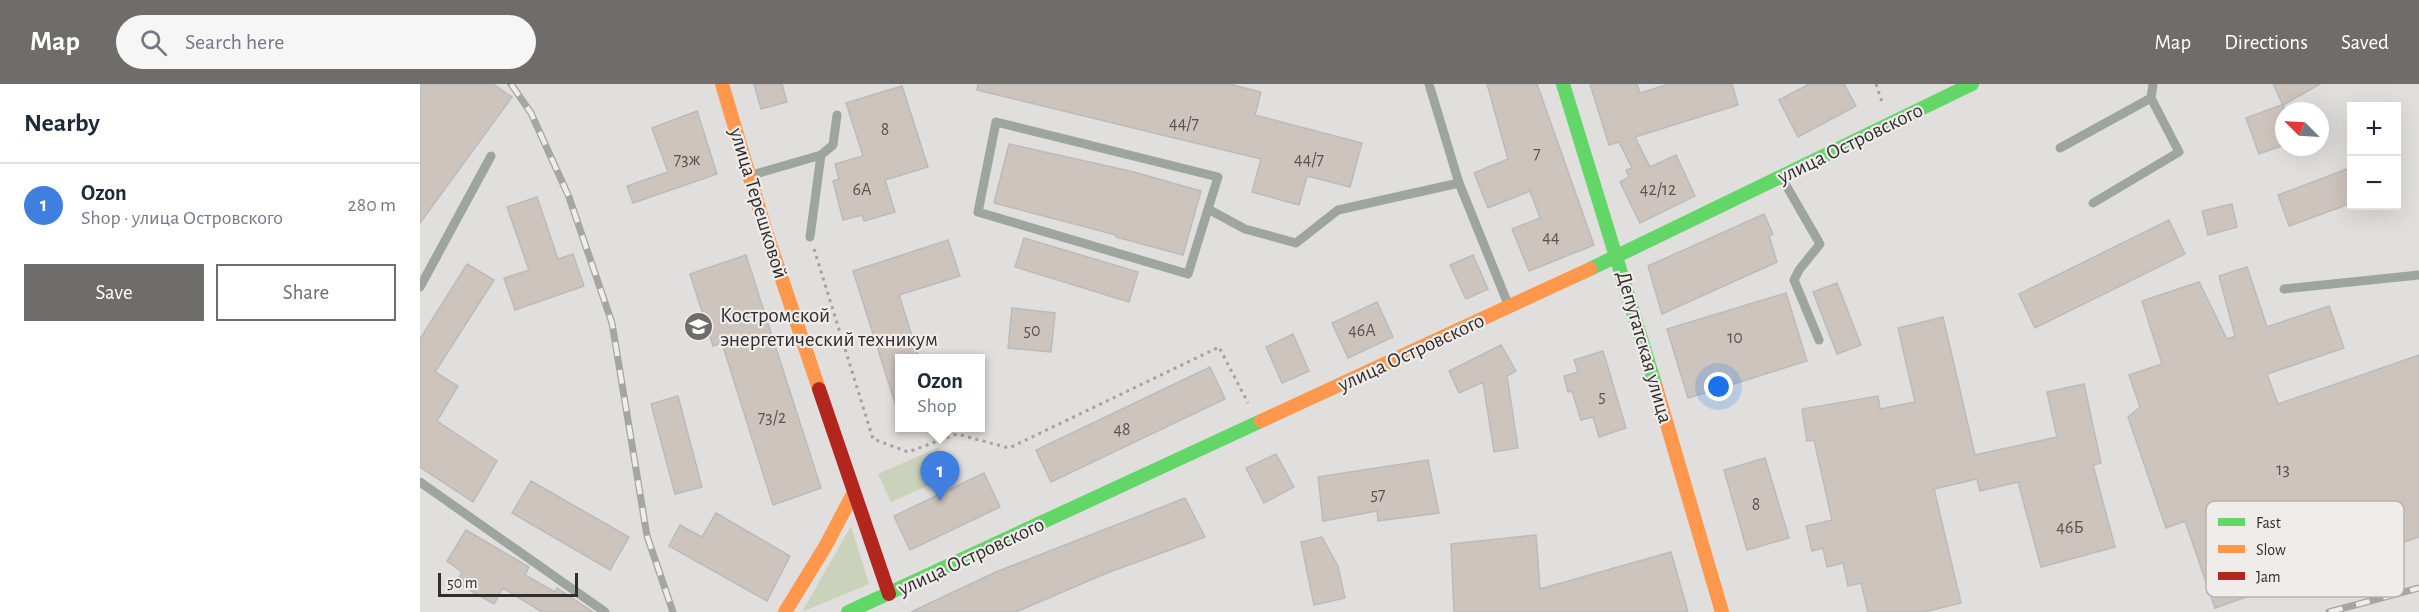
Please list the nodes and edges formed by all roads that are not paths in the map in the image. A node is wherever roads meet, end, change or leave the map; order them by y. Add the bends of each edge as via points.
1 (722, 84) edge
2 (1429, 84) edge
3 (1563, 84) edge
4 (1972, 84) edge
5 (2152, 84) edge
6 (2151, 98) junction
7 (837, 115) dead end
8 (2060, 148) dead end
9 (821, 155) junction
10 (491, 156) dead end
11 (749, 176) junction
12 (1781, 177) junction
13 (1459, 183) junction
14 (2093, 202) dead end
15 (1208, 209) junction
16 (810, 237) road end
17 (1618, 256) junction
18 (2419, 275) edge
19 (420, 287) edge
20 (2284, 289) dead end
21 (1509, 306) junction
22 (1819, 339) dead end
23 (420, 482) edge
24 (854, 492) junction
25 (889, 594) junction
26 (605, 612) edge
27 (785, 612) edge
28 (848, 612) edge
29 (1722, 612) edge

1 - 11 main road, улица Терешковой
2 - 13 lane
3 - 17 main road, Депутатская улица
4 - 12 main road, улица Островского
5 - 6 lane
6 - 8 lane
6 - 14 lane via 2179,152
7 - 9 lane via 833,145
9 - 11 lane
9 - 16 lane
10 - 19 lane
11 - 24 main road, улица Терешковой
12 - 17 main road, улица Островского
12 - 22 lane via 1820,244 1794,280
13 - 15 lane via 1338,210 1296,243 1245,229
13 - 21 lane
15 - 15 lane via 1218,177 996,122 978,212 1188,274
17 - 21 main road, улица Островского
17 - 29 main road, Депутатская улица
18 - 20 lane
21 - 25 main road, улица Островского
23 - 26 lane
24 - 25 main road, улица Терешковой
24 - 27 main road
25 - 28 main road, улица Островского

